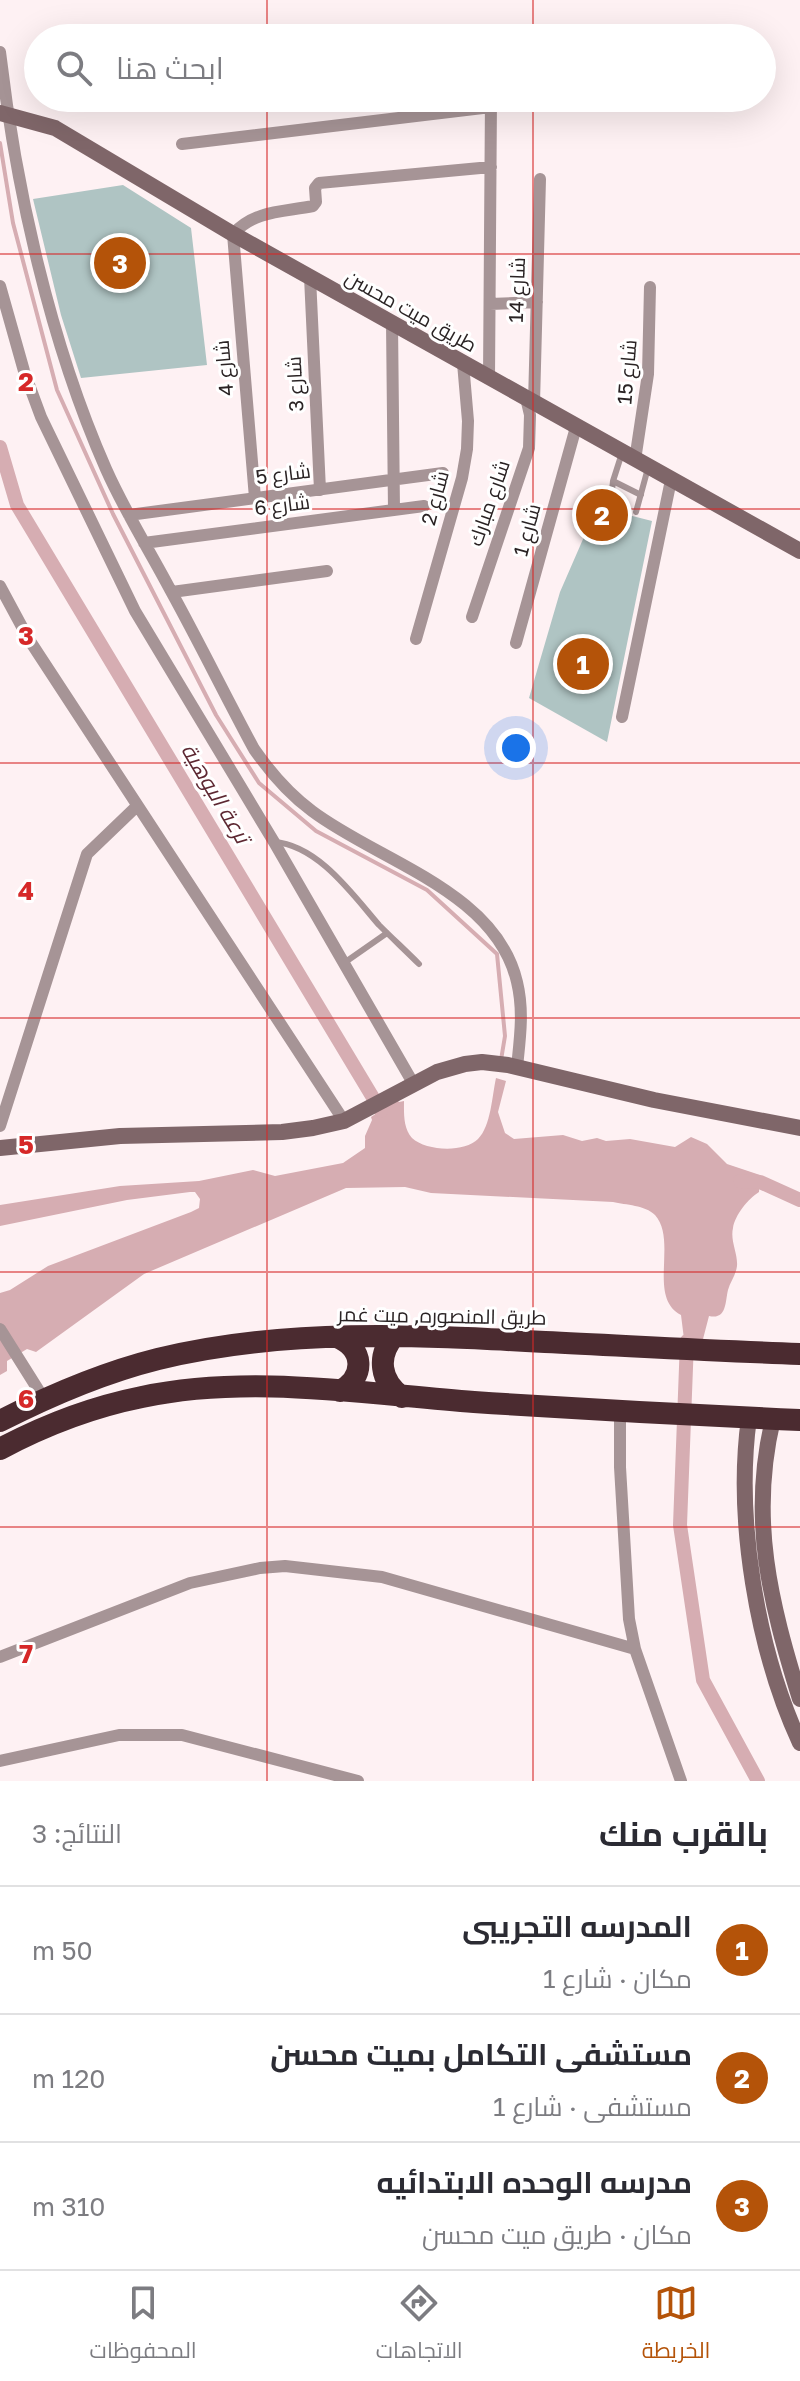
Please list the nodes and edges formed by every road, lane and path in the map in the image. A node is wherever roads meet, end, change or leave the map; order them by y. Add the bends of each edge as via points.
1 (0, 52) edge
2 (417, 112) edge
3 (491, 112) edge
4 (4, 114) edge
5 (182, 144) dead end
6 (491, 167) junction
7 (540, 179) dead end
8 (233, 234) junction
9 (310, 277) junction
10 (0, 286) edge
11 (650, 287) dead end
12 (537, 302) junction
13 (490, 304) junction
14 (392, 323) junction
15 (463, 363) junction
16 (489, 378) junction
17 (530, 401) junction
18 (576, 427) junction
19 (635, 460) junction
20 (443, 473) dead end
21 (394, 480) junction
22 (671, 480) junction
23 (613, 481) junction
24 (320, 490) junction
25 (641, 495) junction
26 (255, 498) junction
27 (611, 500) dead end
28 (424, 506) dead end
29 (394, 510) junction
30 (636, 512) dead end
31 (129, 515) junction
32 (144, 543) junction
33 (800, 551) edge
34 (327, 571) dead end
35 (0, 586) edge
36 (172, 592) junction
37 (472, 617) dead end
38 (416, 639) dead end
39 (516, 643) dead end
40 (622, 717) dead end
41 (137, 806) junction
42 (274, 842) junction
43 (387, 933) junction
44 (344, 963) junction
45 (419, 964) dead end
46 (506, 1065) junction
47 (413, 1083) junction
48 (344, 1121) junction
49 (0, 1126) edge
50 (800, 1128) edge
51 (0, 1148) edge
52 (0, 1329) edge
53 (395, 1335) junction
54 (337, 1337) junction
55 (800, 1354) edge
56 (340, 1391) junction
57 (402, 1397) junction
58 (44, 1399) junction
59 (629, 1412) junction
60 (741, 1418) junction
61 (773, 1419) junction
62 (800, 1420) edge
63 (0, 1421) edge
64 (0, 1449) edge
65 (635, 1649) junction
66 (0, 1657) edge
67 (800, 1699) edge
68 (800, 1743) edge
69 (0, 1761) edge
70 (358, 1781) edge
71 (681, 1781) edge

1 - 4 street
2 - 5 street
3 - 6 street
4 - 8 main road, طريق ميت محسن via 55,128
4 - 31 street via 55,326 79,402
6 - 8 street via 319,183 313,206 264,214
6 - 13 street
7 - 12 street, شارع 14
8 - 9 main road, طريق ميت محسن
8 - 26 street, شارع 4
9 - 14 main road, طريق ميت محسن
9 - 24 street, شارع 3
10 - 42 street via 41,417 135,611
11 - 19 street, شارع 15 via 648,374
12 - 13 street
12 - 17 street, شارع 14
13 - 16 street
14 - 15 main road, طريق ميت محسن
14 - 21 street
15 - 16 main road, طريق ميت محسن
15 - 38 street, شارع 2 via 468,421 462,478
16 - 17 main road, طريق ميت محسن
17 - 18 main road, طريق ميت محسن
17 - 37 street, شارع مبارك via 529,448
18 - 19 main road, طريق ميت محسن
18 - 39 street, شارع 1
19 - 22 main road, طريق ميت محسن
19 - 23 lane
19 - 25 lane
20 - 21 street, شارع 5
21 - 24 street, شارع 5
21 - 29 street
22 - 33 main road, طريق ميت محسن
22 - 40 street
23 - 25 lane
23 - 27 lane
24 - 26 street, شارع 5
25 - 30 lane
26 - 31 street, شارع 5
28 - 29 street, شارع 6
29 - 32 street, شارع 6
31 - 32 street
32 - 36 street
34 - 36 street
35 - 41 street
36 - 46 street via 269,772 311,811 461,902 497,938 510,961 521,1003
41 - 48 street
41 - 49 street via 84,861
42 - 43 lane via 300,850 339,879
42 - 44 street
43 - 44 lane
43 - 45 lane
44 - 47 street
46 - 47 main road via 453,1067
46 - 50 main road
47 - 48 main road
48 - 51 main road via 282,1132 120,1136
52 - 58 street
53 - 54 highway, طريق المنصوره, ميت غمر
53 - 55 highway, طريق المنصوره, ميت غمر
53 - 57 highway via 383,1352 383,1373
54 - 56 highway via 353,1346 359,1363 354,1380
54 - 58 highway, طريق المنصوره, ميت غمر via 195,1351 118,1371
56 - 57 highway
56 - 64 highway via 230,1388 143,1396 58,1421
57 - 59 highway
58 - 63 highway, طريق المنصوره, ميت غمر
59 - 60 highway
59 - 65 street via 625,1570
60 - 61 highway
60 - 68 main road via 751,1564 770,1659
61 - 62 highway
61 - 67 main road via 762,1477 761,1530 778,1622
65 - 66 street via 382,1577 285,1566 190,1583
65 - 71 street
69 - 70 street via 119,1735 182,1735

